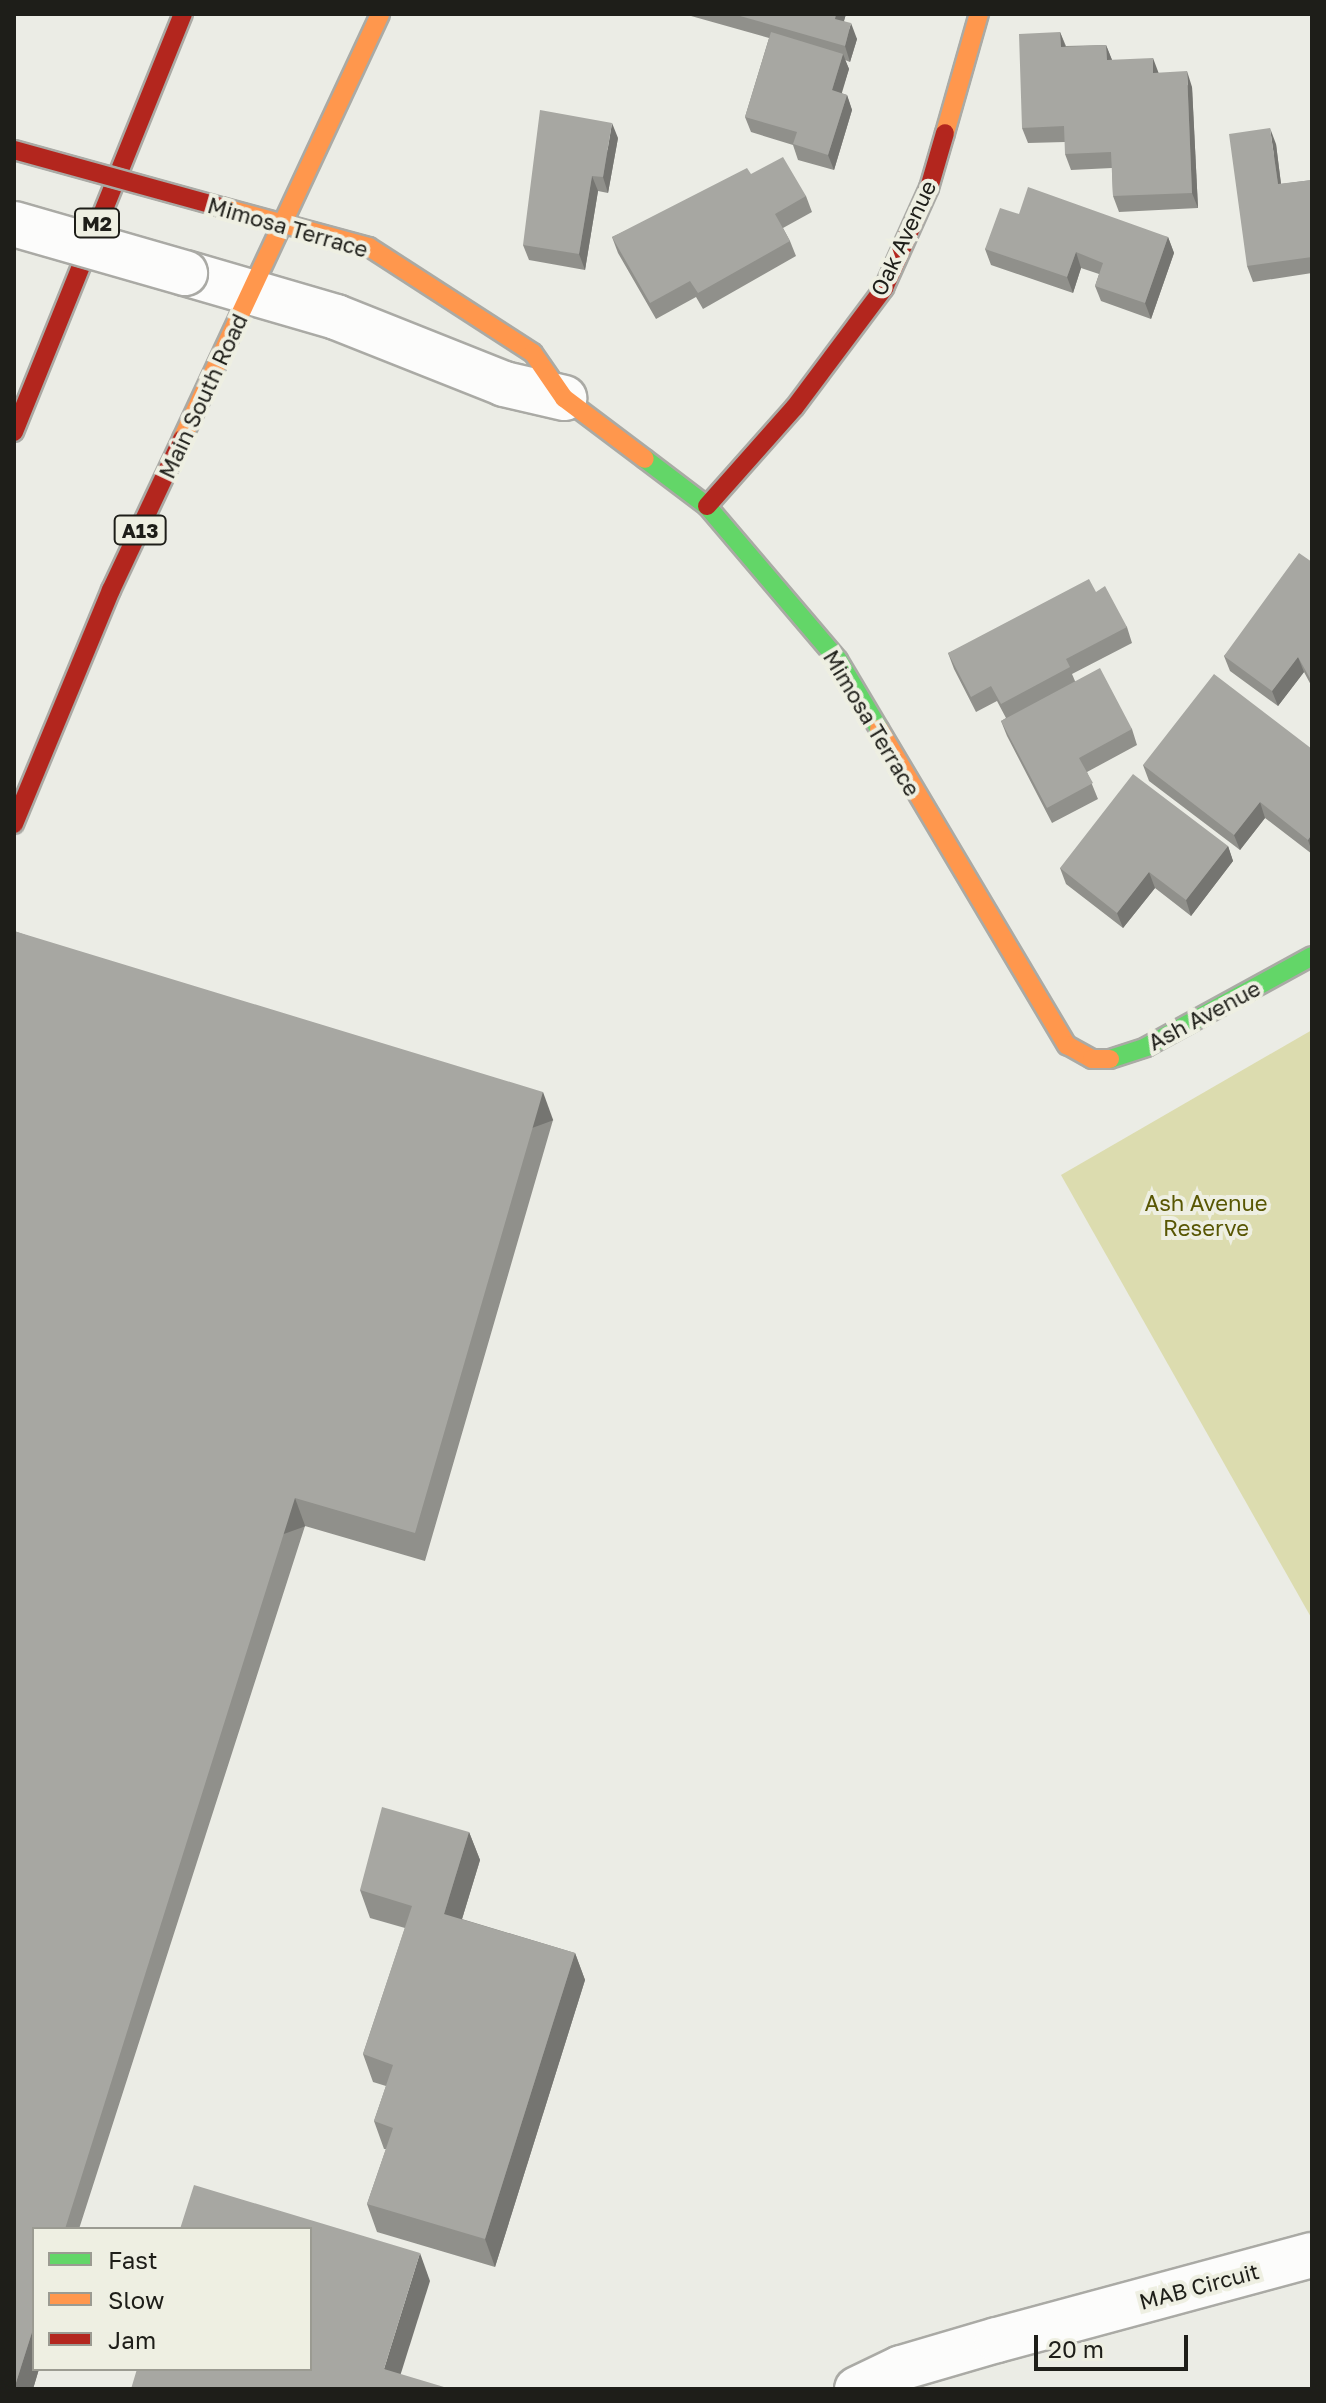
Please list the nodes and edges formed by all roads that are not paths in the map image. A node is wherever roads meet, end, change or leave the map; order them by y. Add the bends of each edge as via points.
1 (183, 14) edge
2 (380, 14) edge
3 (979, 14) edge
4 (14, 150) edge
5 (14, 224) edge
6 (283, 224) junction
7 (252, 293) junction
8 (564, 398) junction
9 (14, 432) edge
10 (707, 506) junction
11 (34, 770) junction
12 (14, 812) edge
13 (14, 824) edge
14 (1312, 956) edge
15 (1092, 1059) joint
16 (1312, 2255) edge
17 (857, 2389) edge

1 - 9 main road, M2
2 - 6 main road, Main South Road / A13
3 - 10 main road, Oak Avenue via 929,188 884,288 795,407
4 - 6 main road, Mimosa Terrace, bridge
5 - 7 street, Mimosa Terrace, bridge
6 - 7 main road, Main South Road / A13
6 - 8 main road, Mimosa Terrace via 369,247 533,353
7 - 8 street, Mimosa Terrace via 336,317 504,384
7 - 11 main road, Main South Road / A13 via 111,590
8 - 10 main road, Mimosa Terrace
10 - 15 main road, Mimosa Terrace via 838,660 1053,1027 1067,1045
11 - 12 main road
11 - 13 main road, Main South Road / A13
14 - 15 main road, Ash Avenue via 1146,1047 1114,1059
16 - 17 street, MAB Circuit via 901,2368

